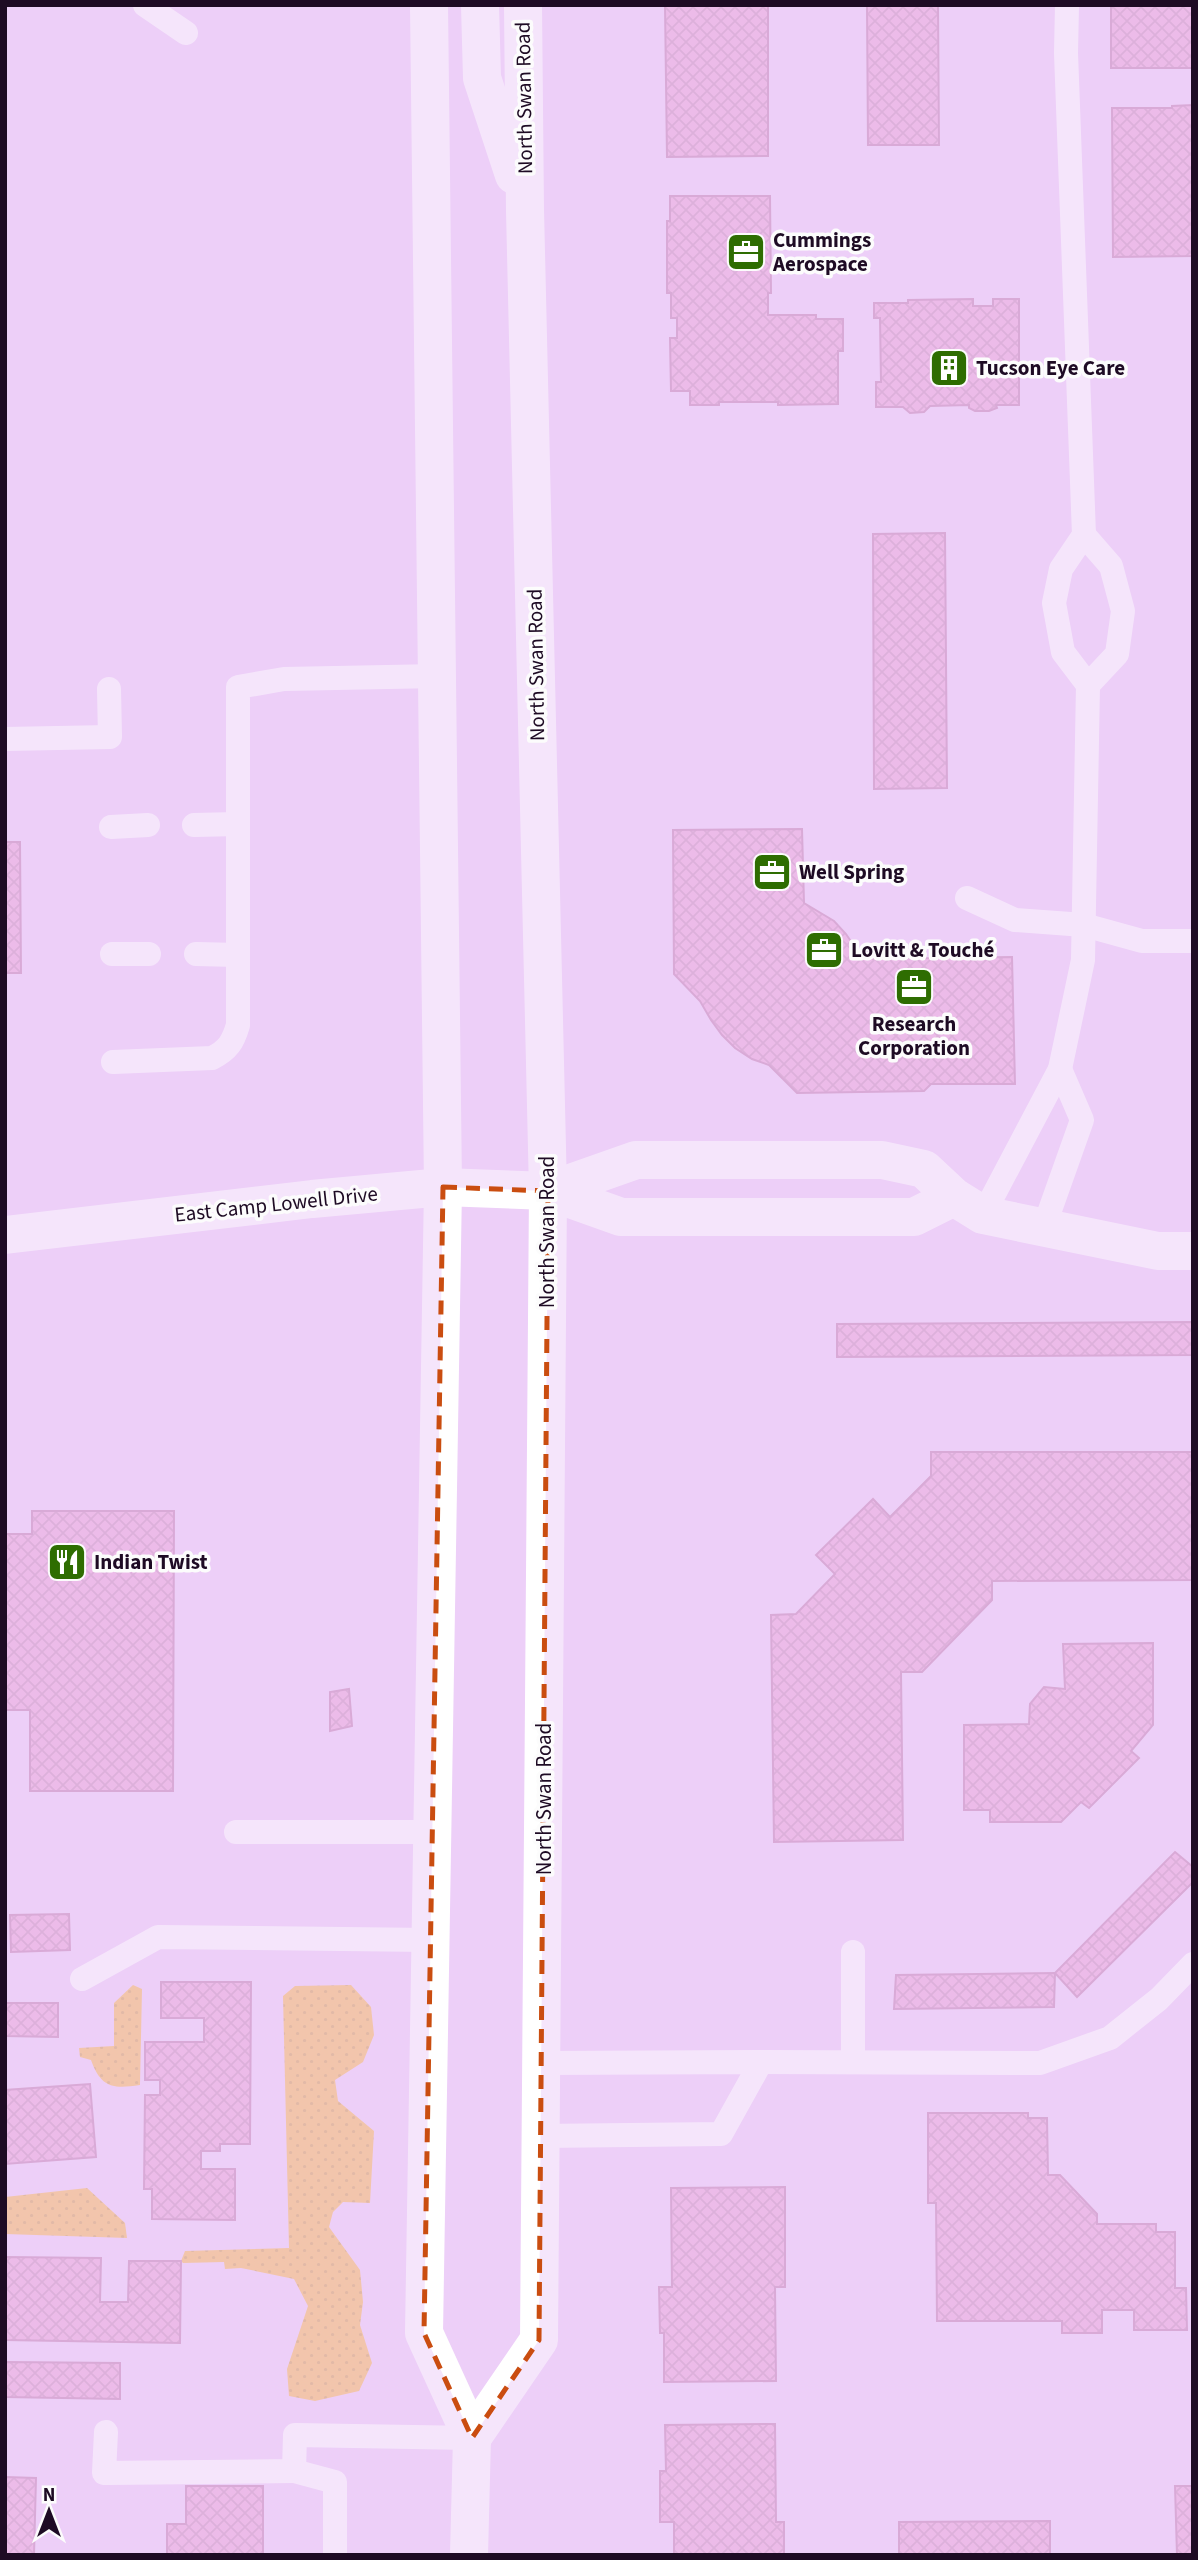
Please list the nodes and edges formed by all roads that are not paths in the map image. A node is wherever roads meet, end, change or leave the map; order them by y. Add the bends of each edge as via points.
1 (145, 5) edge
2 (429, 5) edge
3 (480, 5) edge
4 (523, 5) edge
5 (1067, 5) edge
6 (186, 33) dead end
7 (525, 210) junction
8 (1084, 535) junction
9 (439, 676) junction
10 (1087, 685) junction
11 (110, 689) dead end
12 (5, 738) edge
13 (238, 824) junction
14 (148, 825) dead end
15 (194, 825) dead end
16 (111, 827) dead end
17 (967, 898) dead end
18 (1084, 925) junction
19 (1191, 941) edge
20 (112, 954) dead end
21 (149, 954) dead end
22 (195, 954) dead end
23 (238, 955) junction
24 (113, 1062) dead end
25 (1060, 1069) junction
26 (443, 1187) junction
27 (548, 1191) junction
28 (968, 1206) junction
29 (1044, 1227) junction
30 (5, 1236) edge
31 (1193, 1251) edge
32 (236, 1832) dead end
33 (432, 1832) junction
34 (431, 1940) junction
35 (853, 1952) dead end
36 (1193, 1964) edge
37 (82, 1979) dead end
38 (761, 2062) junction
39 (853, 2062) junction
40 (542, 2063) junction
41 (541, 2136) junction
42 (106, 2432) dead end
43 (472, 2438) junction
44 (295, 2470) junction
45 (335, 2555) edge
46 (469, 2555) edge

1 - 6 lane
2 - 9 main road
3 - 7 main road via 482,78
4 - 7 main road, North Swan Road
5 - 8 lane
7 - 27 main road, North Swan Road
8 - 10 lane via 1061,569 1054,603 1063,652
8 - 10 lane via 1111,566 1123,611 1117,654
9 - 13 lane via 284,679 238,687
9 - 26 main road
10 - 18 lane
11 - 12 lane via 110,737
13 - 15 lane
13 - 23 lane
14 - 16 lane
17 - 18 lane via 1016,920
18 - 19 lane via 1142,941
18 - 25 lane via 1083,960
20 - 21 lane
22 - 23 lane
23 - 24 lane via 238,1025 225,1051 200,1060
25 - 28 lane
25 - 29 lane via 1082,1120
26 - 27 main road, East Camp Lowell Drive
26 - 30 main road, East Camp Lowell Drive
26 - 33 main road
27 - 28 main road, East Camp Lowell Drive via 621,1217 914,1217
27 - 28 main road, East Camp Lowell Drive via 636,1160 882,1160 924,1168
27 - 40 main road, North Swan Road
28 - 29 main road
29 - 31 main road via 1158,1251
32 - 33 lane
33 - 34 main road
34 - 37 lane via 158,1937
34 - 43 main road via 424,2333
35 - 39 lane
36 - 39 lane via 1110,2038 1040,2063
38 - 39 lane
38 - 40 lane
38 - 41 lane via 721,2133
40 - 41 main road, North Swan Road
41 - 43 main road, North Swan Road via 539,2340
42 - 44 lane via 104,2473
43 - 44 lane via 295,2435
43 - 46 main road
44 - 45 lane via 335,2482

